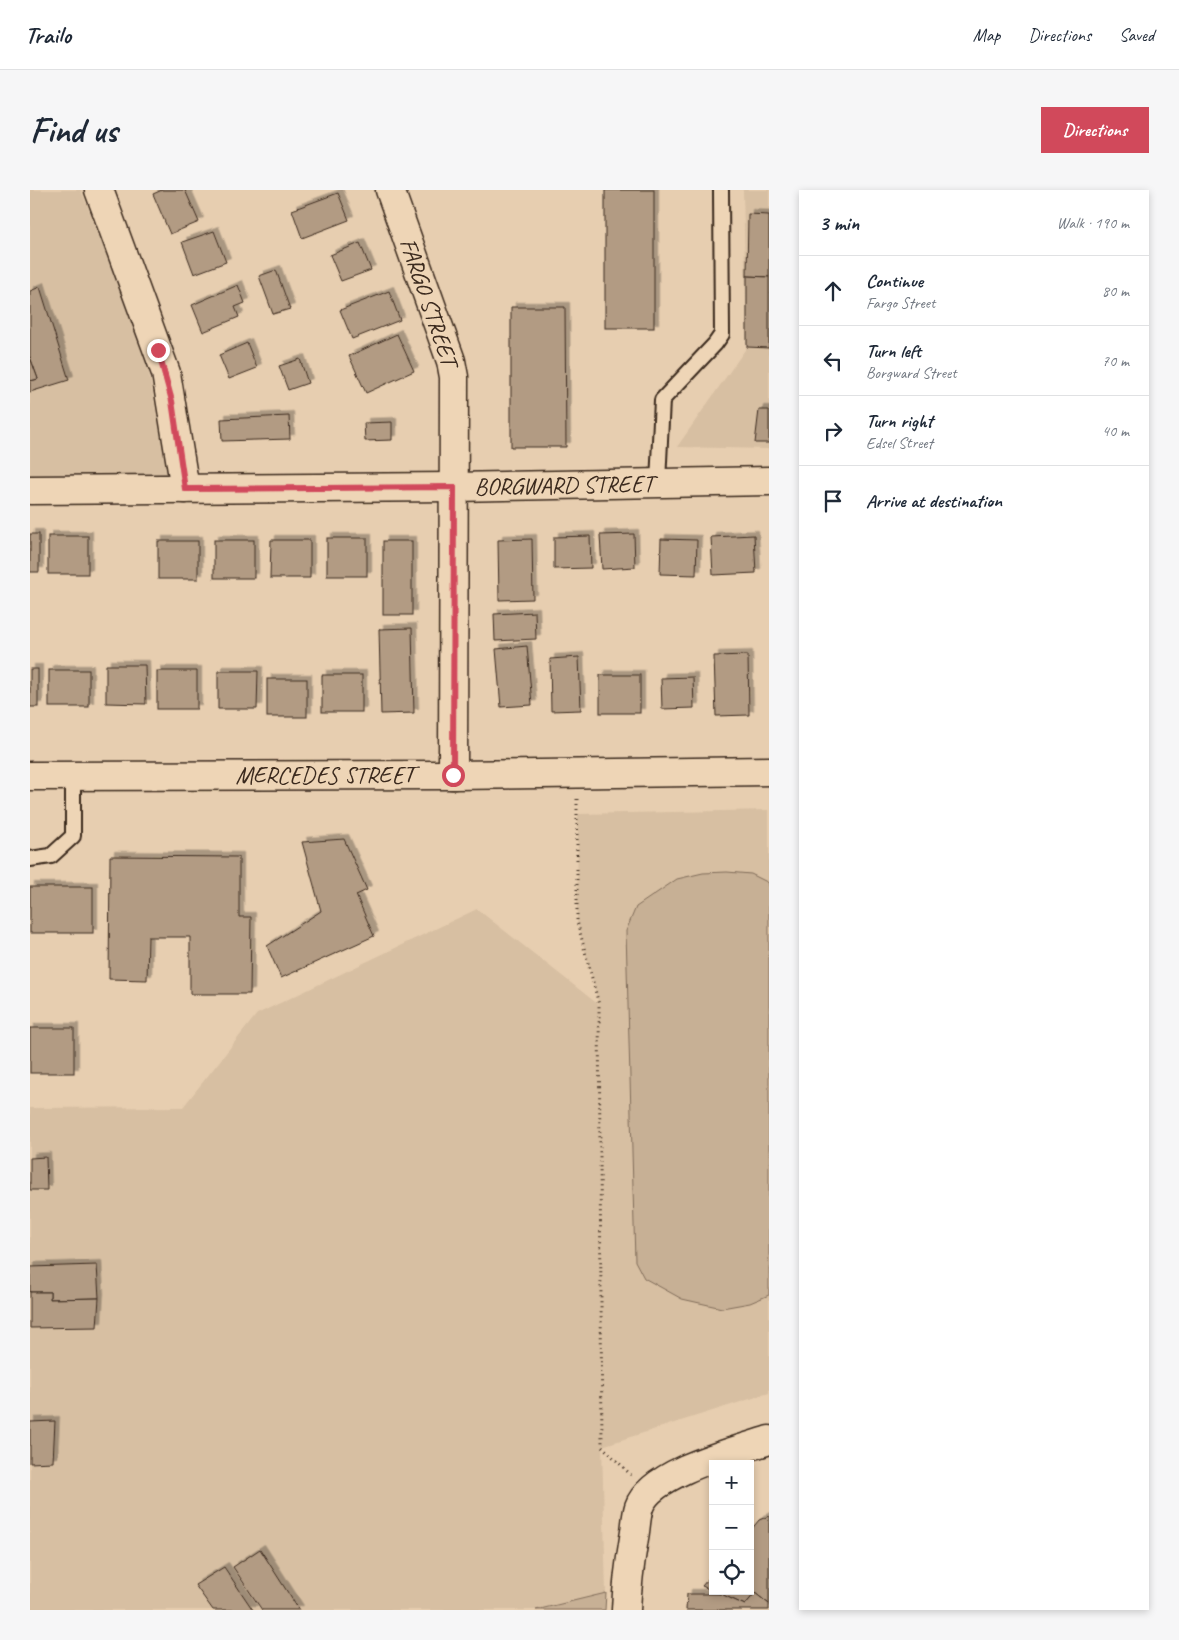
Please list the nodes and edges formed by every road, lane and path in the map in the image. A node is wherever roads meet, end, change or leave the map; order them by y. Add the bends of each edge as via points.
1 (99, 190) edge
2 (390, 190) edge
3 (721, 190) edge
4 (769, 481) edge
5 (658, 482) junction
6 (454, 487) junction
7 (185, 489) junction
8 (30, 490) edge
9 (769, 771) edge
10 (577, 774) junction
11 (453, 775) junction
12 (30, 776) edge
13 (73, 776) junction
14 (30, 859) edge
15 (769, 1440) edge
16 (644, 1500) junction
17 (626, 1610) edge

1 - 7 street via 166,373
2 - 6 street, FARGO STREET via 453,369
3 - 5 lane via 722,334 662,400
4 - 5 street, BORGWARD STREET
5 - 6 street, BORGWARD STREET
6 - 7 street, BORGWARD STREET
6 - 11 street, FARGO STREET
7 - 8 street, BORGWARD STREET
9 - 10 street, MERCEDES STREET
10 - 11 street, MERCEDES STREET
10 - 16 path via 578,921 599,1005 602,1446
11 - 13 street, MERCEDES STREET
12 - 13 street, MERCEDES STREET
13 - 14 lane via 72,836 52,856
15 - 16 street via 688,1467 666,1480
16 - 17 street via 626,1588

